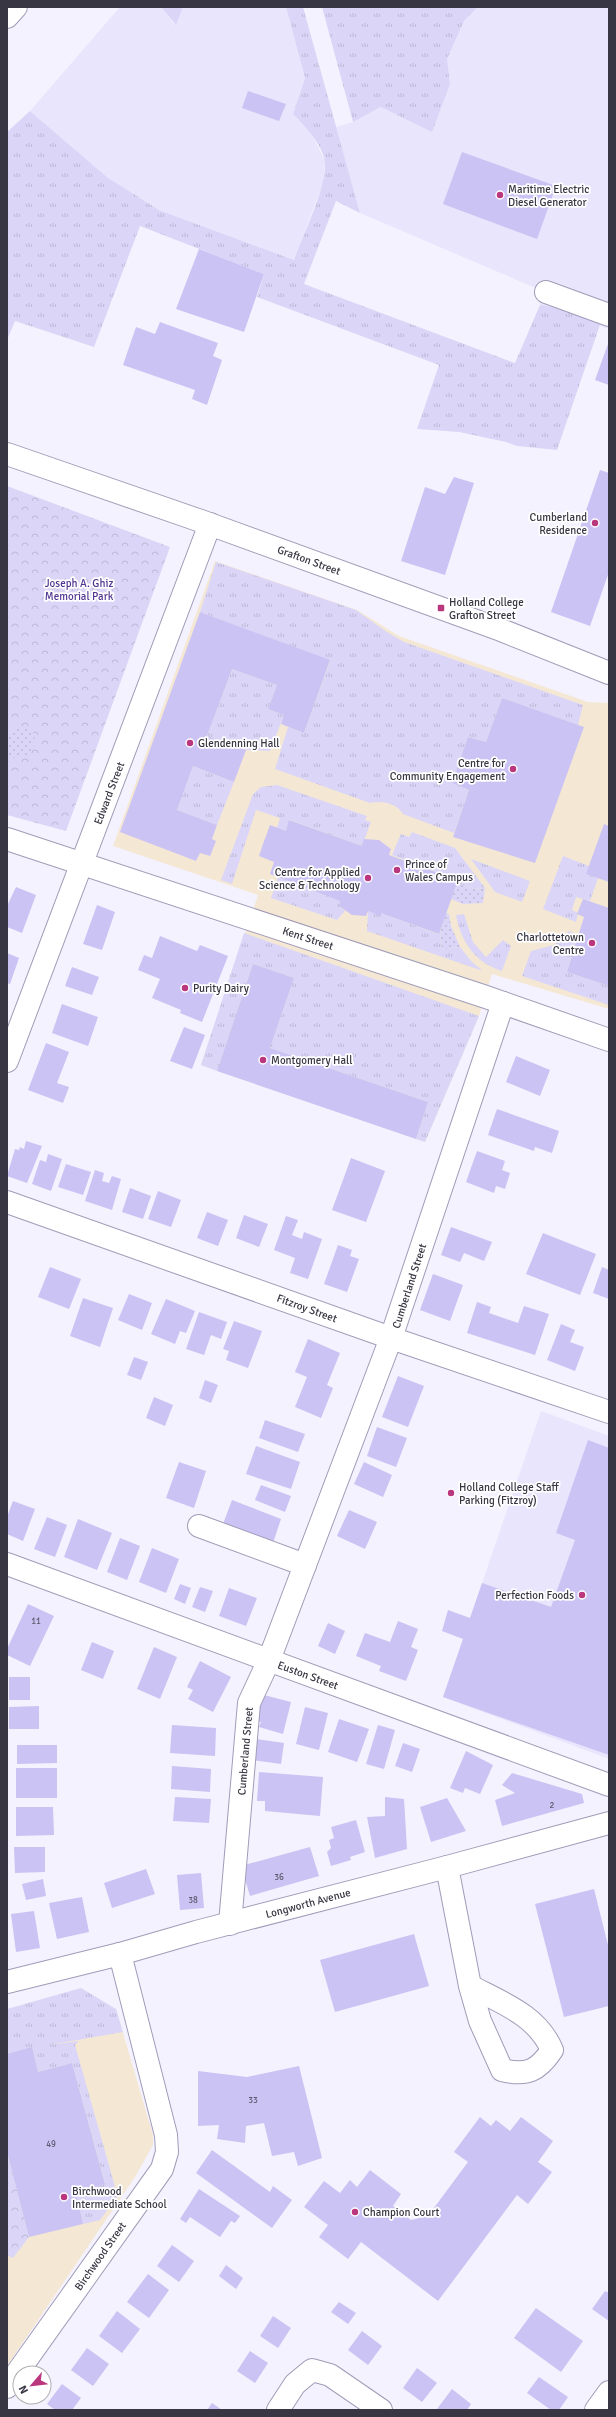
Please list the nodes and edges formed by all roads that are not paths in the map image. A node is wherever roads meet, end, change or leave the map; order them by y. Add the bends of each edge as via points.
1 (16, 7) edge
2 (7, 16) edge
3 (546, 292) dead end
4 (609, 315) edge
5 (7, 454) edge
6 (210, 524) junction
7 (609, 673) edge
8 (7, 839) edge
9 (82, 864) junction
10 (503, 1003) junction
11 (609, 1040) edge
12 (7, 1061) edge
13 (7, 1202) edge
14 (391, 1338) junction
15 (609, 1412) edge
16 (198, 1526) dead end
17 (7, 1564) edge
18 (305, 1565) junction
19 (269, 1660) junction
20 (609, 1785) edge
21 (609, 1823) edge
22 (447, 1867) junction
23 (230, 1924) junction
24 (120, 1954) junction
25 (7, 1982) edge
26 (470, 1986) dead end
27 (7, 2387) edge
28 (609, 2392) edge
29 (278, 2410) edge
30 (381, 2410) edge
31 (596, 2410) edge

1 - 2 street
3 - 4 street
5 - 6 street, Grafton Street
6 - 7 street, Grafton Street via 501,630
6 - 9 street, Edward Street
8 - 9 street, Kent Street
9 - 10 street, Kent Street
9 - 12 street, Edward Street
10 - 11 street, Kent Street
10 - 14 street, Cumberland Street
13 - 14 street, Fitzroy Street
14 - 15 street, Fitzroy Street
14 - 18 street, Cumberland Street
16 - 18 street
17 - 19 street, Euston Street
18 - 19 street, Cumberland Street
19 - 20 street, Euston Street
19 - 23 street, Cumberland Street via 249,1703
21 - 22 street, Longworth Avenue
22 - 23 street, Longworth Avenue
22 - 26 street
23 - 24 street, Longworth Avenue
24 - 25 street, Longworth Avenue
24 - 27 street, Birchwood Street via 168,2152 162,2169
28 - 31 street
29 - 30 street via 295,2384 312,2370 330,2374

